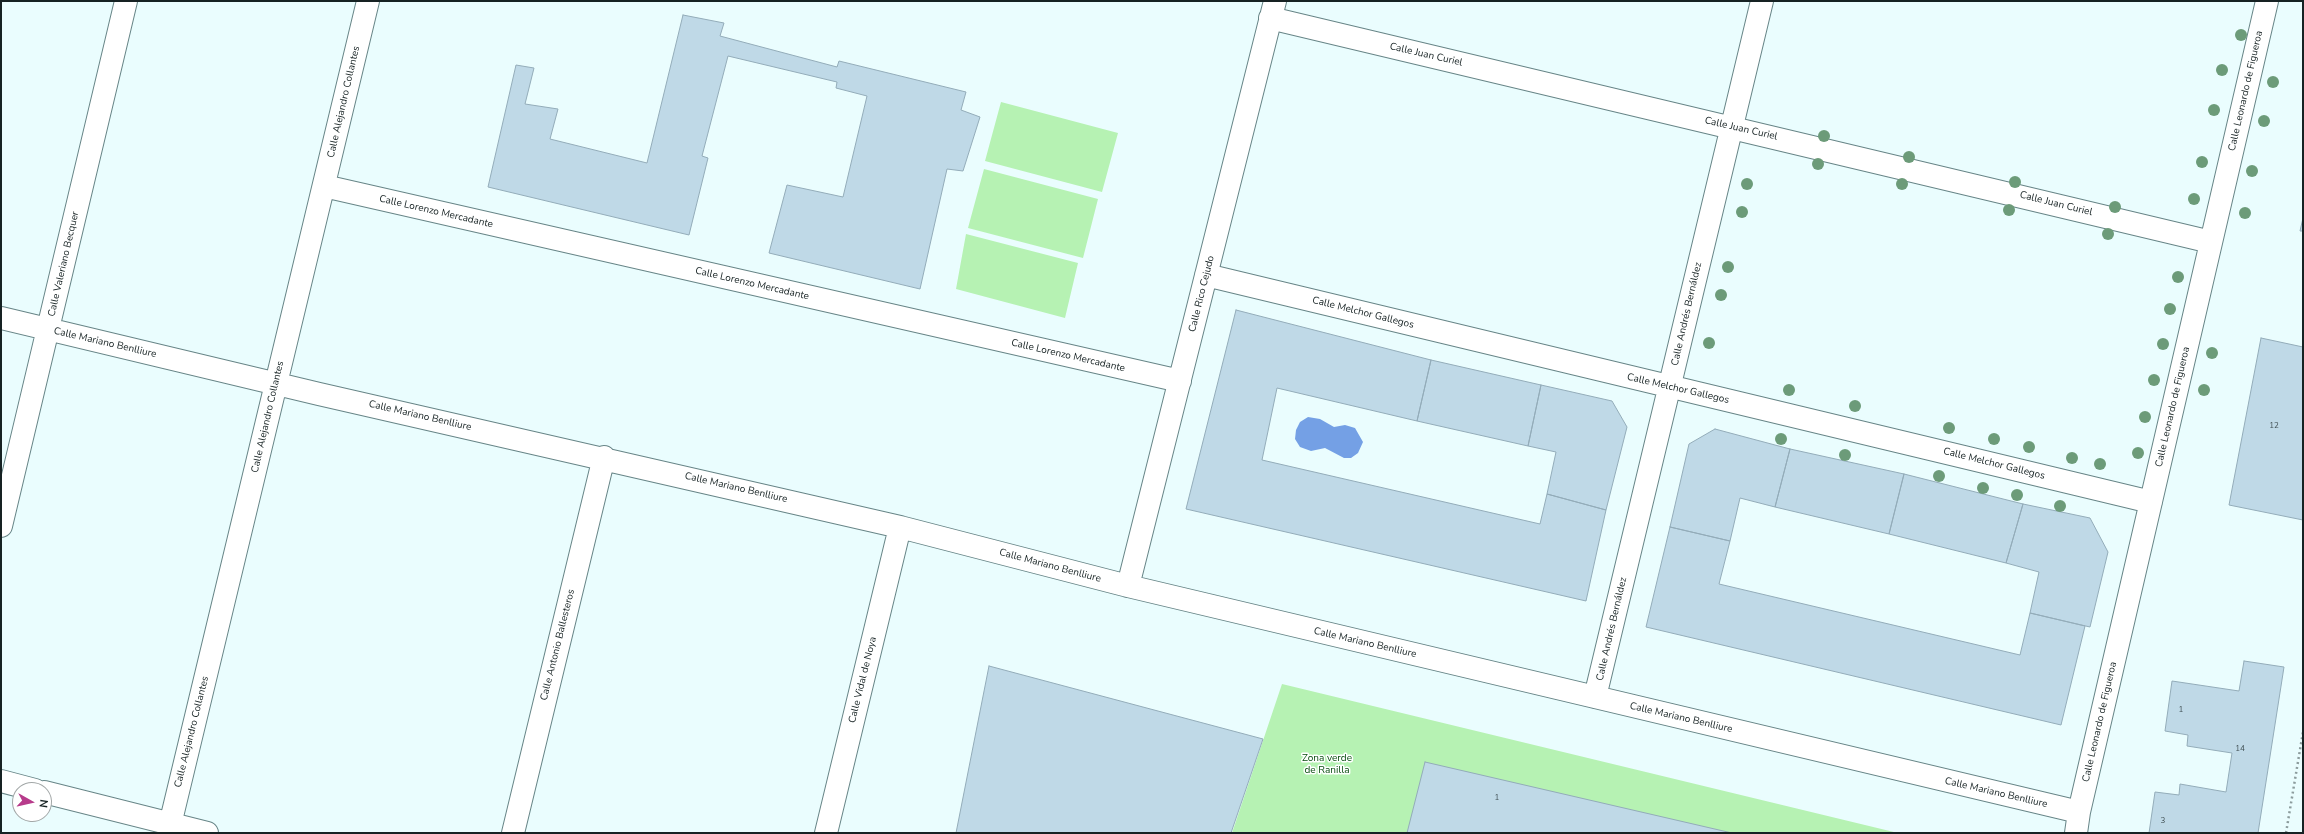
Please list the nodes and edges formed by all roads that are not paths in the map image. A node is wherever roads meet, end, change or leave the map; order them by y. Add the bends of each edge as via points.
1 (126, 1) edge
2 (368, 1) edge
3 (1762, 1) edge
4 (2267, 1) edge
5 (1273, 10) edge
6 (1732, 127) junction
7 (324, 186) junction
8 (2211, 242) junction
9 (1206, 275) junction
10 (1, 318) edge
11 (48, 329) junction
12 (1180, 381) junction
13 (276, 384) junction
14 (1670, 387) junction
15 (604, 458) junction
16 (2151, 502) junction
17 (1, 526) edge
18 (900, 527) junction
19 (1128, 586) junction
20 (1595, 697) junction
21 (1, 782) edge
22 (12, 785) edge
23 (52, 794) edge
24 (2078, 823) edge
25 (169, 828) edge
26 (207, 833) edge
27 (513, 833) edge
28 (826, 833) edge

1 - 11 street, Calle Valeriano Becquer
2 - 7 street, Calle Alejandro Collantes
3 - 6 street, Calle Andrés Bernáldez
4 - 8 street, Calle Leonardo de Figueroa
5 - 6 street, Calle Juan Curiel
5 - 9 street, Calle Rico Cejudo
6 - 8 street, Calle Juan Curiel
6 - 14 street, Calle Andrés Bernáldez
7 - 12 street, Calle Lorenzo Mercadante
7 - 13 street, Calle Alejandro Collantes
8 - 16 street, Calle Leonardo de Figueroa
9 - 12 street, Calle Rico Cejudo
9 - 14 street, Calle Melchor Gallegos
10 - 11 street, Calle Mariano Benlliure
11 - 13 street, Calle Mariano Benlliure
11 - 17 street, Calle Valeriano Becquer
12 - 19 street, Calle Rico Cejudo
13 - 15 street, Calle Mariano Benlliure
13 - 25 street, Calle Alejandro Collantes
14 - 16 street, Calle Melchor Gallegos
14 - 20 street, Calle Andrés Bernáldez
15 - 18 street, Calle Mariano Benlliure
15 - 27 street, Calle Antonio Ballesteros
16 - 24 street, Calle Leonardo de Figueroa
18 - 19 street, Calle Mariano Benlliure
18 - 28 street, Calle Vidal de Noya
19 - 20 street, Calle Mariano Benlliure
20 - 24 street, Calle Mariano Benlliure
21 - 22 street
23 - 25 street
25 - 26 street

